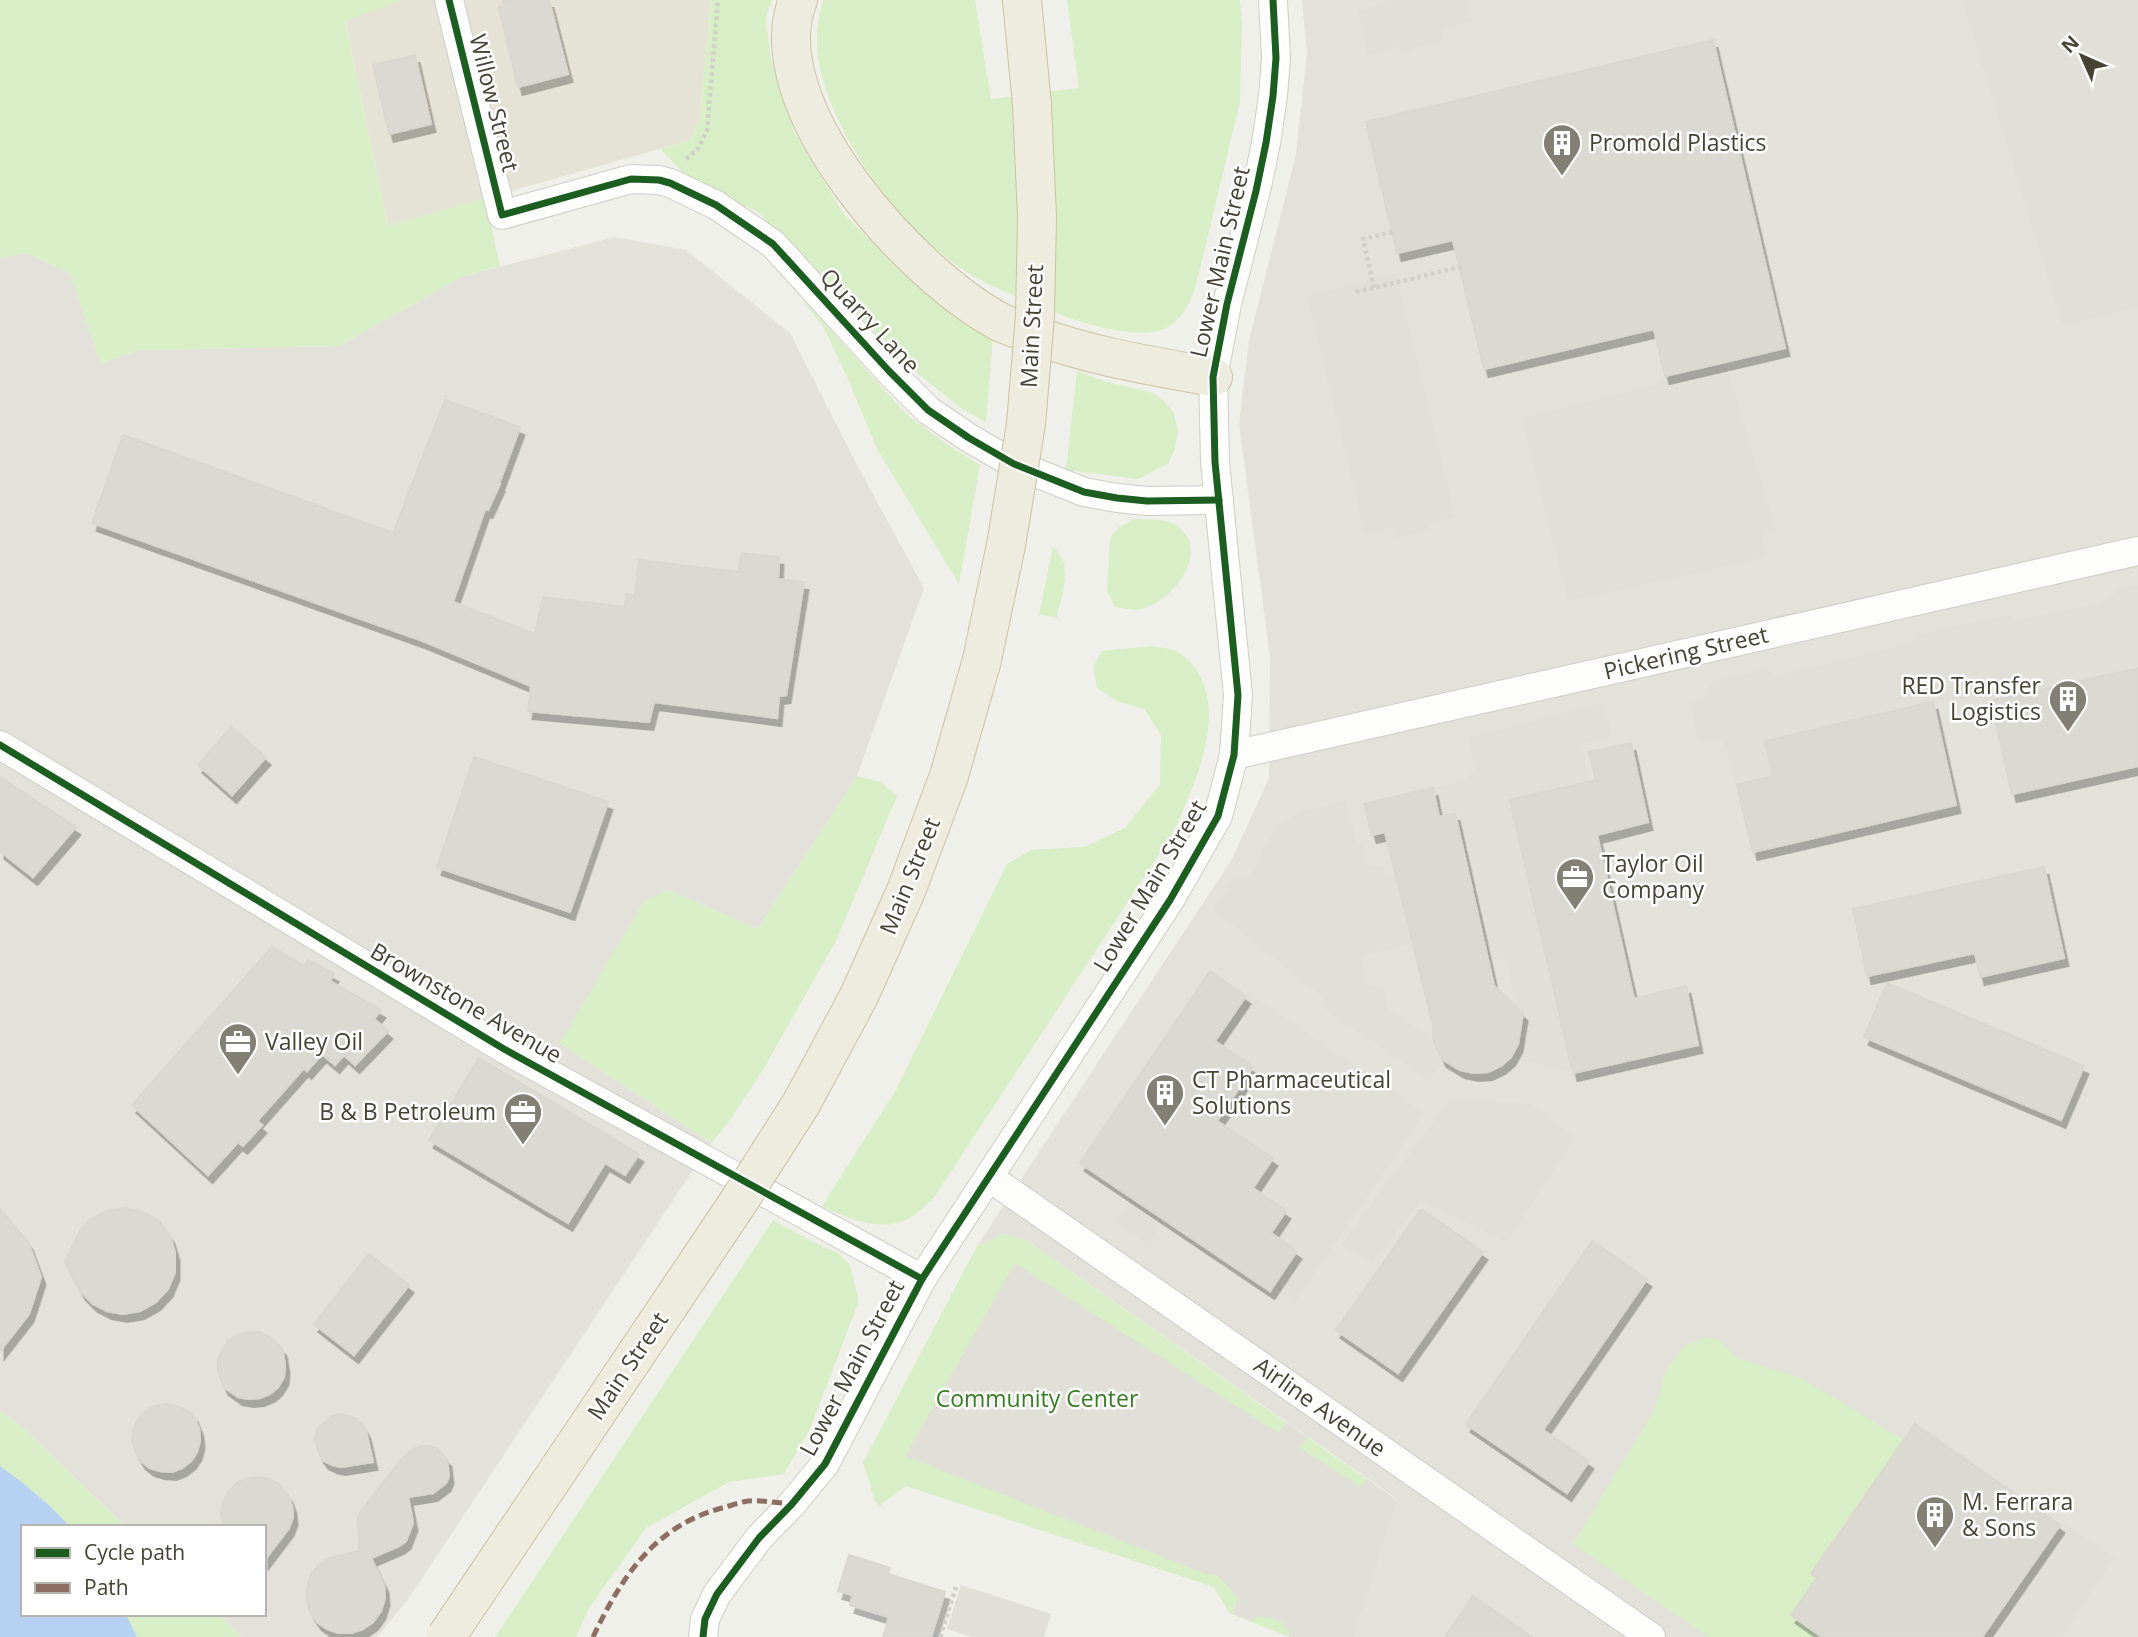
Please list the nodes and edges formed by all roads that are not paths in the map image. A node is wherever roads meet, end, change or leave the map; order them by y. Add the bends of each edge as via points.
1 (449, 0) edge
2 (798, 0) edge
3 (1022, 0) edge
4 (1273, 0) edge
5 (502, 215) joint
6 (1213, 377) junction
7 (1219, 500) junction
8 (2138, 551) edge
9 (0, 745) edge
10 (1234, 755) junction
11 (990, 1178) junction
12 (922, 1279) junction
13 (446, 1637) edge
14 (703, 1637) edge
15 (1651, 1637) edge

1 - 5 street, Willow Street
2 - 6 highway via 791,26 792,47 807,107 846,176 914,256 1003,323 1121,360
3 - 13 highway, Main Street, bridge via 1037,217 1026,424 982,660 949,776 906,891 859,996 801,1104
4 - 6 street, Lower Main Street via 1276,58 1266,143
5 - 7 street, Quarry Lane via 631,179 670,183 716,205 773,244 928,410 1014,464 1084,492 1117,498
6 - 7 street, Lower Main Street
7 - 10 street, Lower Main Street via 1238,695
8 - 10 street, Pickering Street
9 - 12 street, Brownstone Avenue via 504,1049
10 - 11 street, Lower Main Street via 1218,816 1191,865
11 - 12 street, Lower Main Street
11 - 15 street, Airline Avenue
12 - 14 street, Lower Main Street via 825,1464 717,1594 705,1619

